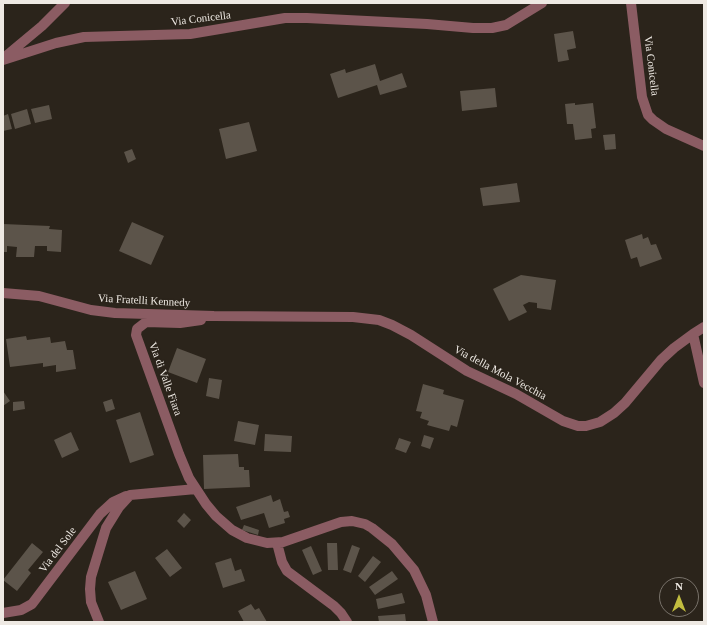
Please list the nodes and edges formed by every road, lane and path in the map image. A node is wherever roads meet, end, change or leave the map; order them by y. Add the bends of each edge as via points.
1 (65, 3) edge
2 (542, 3) edge
3 (631, 3) edge
4 (3, 59) edge
5 (704, 146) edge
6 (3, 293) edge
7 (214, 316) junction
8 (704, 327) edge
9 (693, 334) junction
10 (704, 383) edge
11 (196, 489) junction
12 (130, 495) junction
13 (277, 543) junction
14 (3, 613) edge
15 (99, 622) edge
16 (346, 622) edge
17 (433, 622) edge

1 - 4 street
2 - 4 street, Via Conicella via 506,25 492,28 284,18 199,33 78,38
3 - 5 street, Via Conicella via 642,97 648,115 666,129
6 - 7 street, Via Fratelli Kennedy via 39,296 104,312
7 - 9 street, Via della Mola Vecchia via 354,317 384,321 563,421 582,426 600,422 614,413 661,360
7 - 11 street, Via di Valle Fiara via 189,322 146,322 136,332 178,454
8 - 9 street, Via della Mola Vecchia
9 - 10 street
11 - 12 street
11 - 13 street, Via di Valle Fiara via 216,516 232,530 258,541
12 - 14 street, Via del Sole via 113,502 100,514 32,604 21,610
12 - 15 street via 118,507 106,528 92,572 90,596
13 - 16 street via 287,571 334,606
13 - 17 street, Via di Valle Fiara via 341,522 356,522 372,528 392,544 414,570 426,595

